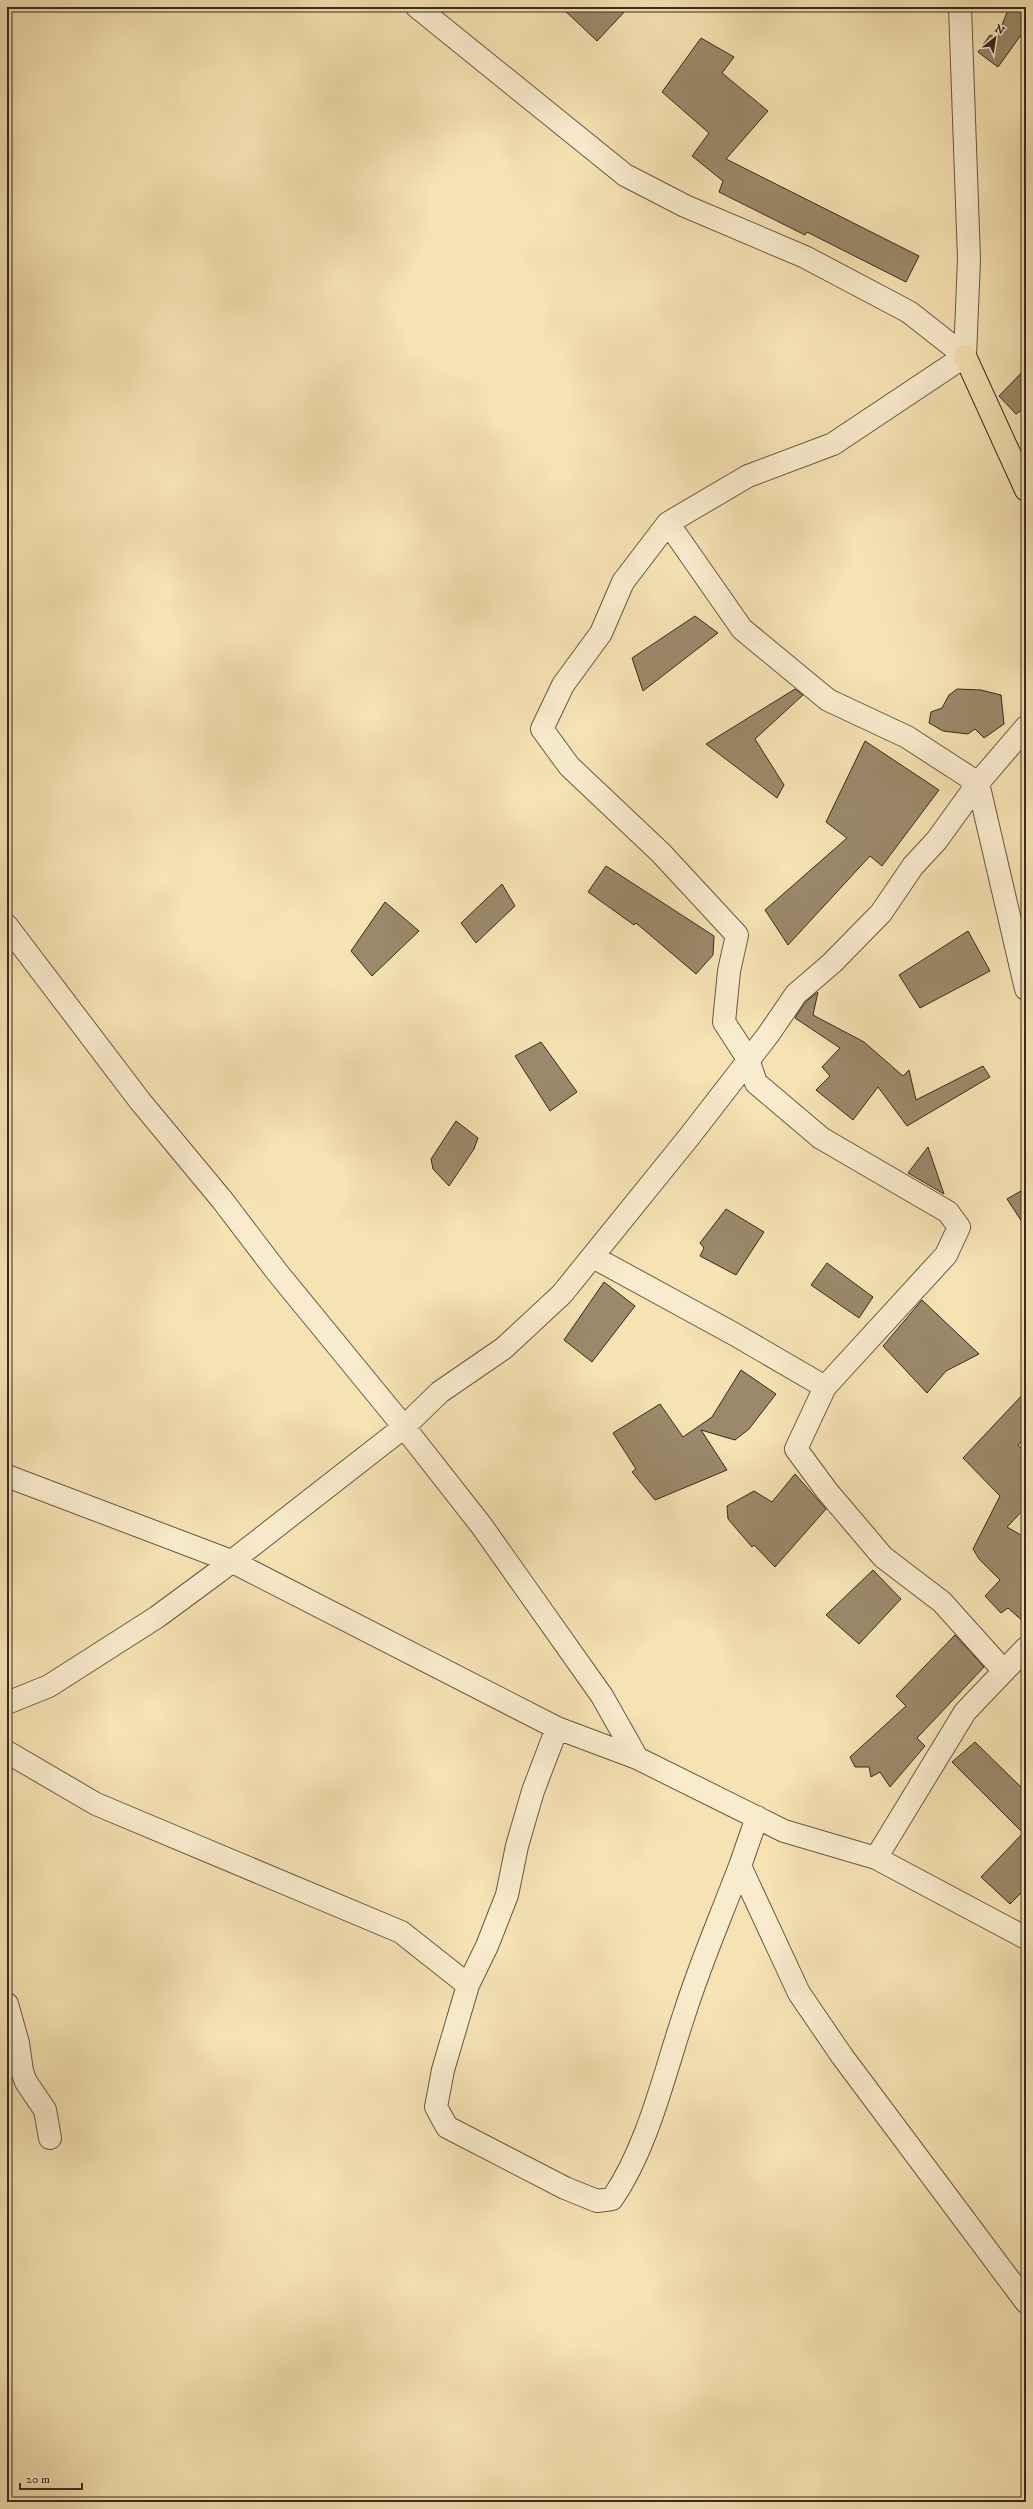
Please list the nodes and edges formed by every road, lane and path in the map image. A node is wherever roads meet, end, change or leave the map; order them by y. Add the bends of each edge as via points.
1 (417, 7) edge
2 (960, 7) edge
3 (965, 356) junction
4 (1026, 490) edge
5 (668, 523) junction
6 (1026, 727) edge
7 (978, 782) junction
8 (7, 926) edge
9 (1026, 989) edge
10 (748, 1059) junction
11 (593, 1257) junction
12 (825, 1387) junction
13 (404, 1427) junction
14 (7, 1476) edge
15 (231, 1562) junction
16 (1026, 1648) edge
17 (1004, 1671) junction
18 (7, 1703) edge
19 (557, 1728) junction
20 (7, 1752) edge
21 (637, 1758) junction
22 (756, 1817) junction
23 (876, 1858) junction
24 (740, 1866) junction
25 (1026, 1938) edge
26 (468, 1985) junction
27 (7, 2004) edge
28 (50, 2138) dead end
29 (1026, 2302) edge

1 - 3 street via 625,175 685,206 805,258 909,312
2 - 3 street via 969,259
3 - 4 main road
3 - 5 street via 833,444 748,476
5 - 7 street via 742,629 828,700 907,737
5 - 10 street via 623,582 601,633 563,685 542,729 569,766 661,853 738,935 729,971 724,1022
6 - 7 street
7 - 9 street
7 - 10 street via 937,840 913,866 881,913 832,963 796,994
8 - 13 street via 140,1101
10 - 11 street
10 - 12 street via 756,1083 821,1138 948,1212 959,1227 946,1255
11 - 12 street
11 - 13 street via 562,1294 504,1348 440,1392
12 - 17 street via 796,1448 827,1491 883,1556 942,1602
13 - 15 street
13 - 21 street via 481,1525 602,1696
14 - 15 street
15 - 18 street via 157,1617 90,1661 49,1686
15 - 19 street
16 - 17 street
17 - 23 street via 965,1712
19 - 21 street
19 - 26 street via 533,1791 517,1846 507,1895
20 - 26 street via 96,1804 401,1932
21 - 22 street
22 - 23 street via 784,1831
22 - 24 street
23 - 25 street
24 - 26 street via 696,1979 652,2113 625,2180 612,2199 597,2201 565,2188 447,2127 436,2107 443,2070
24 - 29 street via 799,1993 842,2056
27 - 28 street via 18,2043 22,2071 26,2082 45,2110

